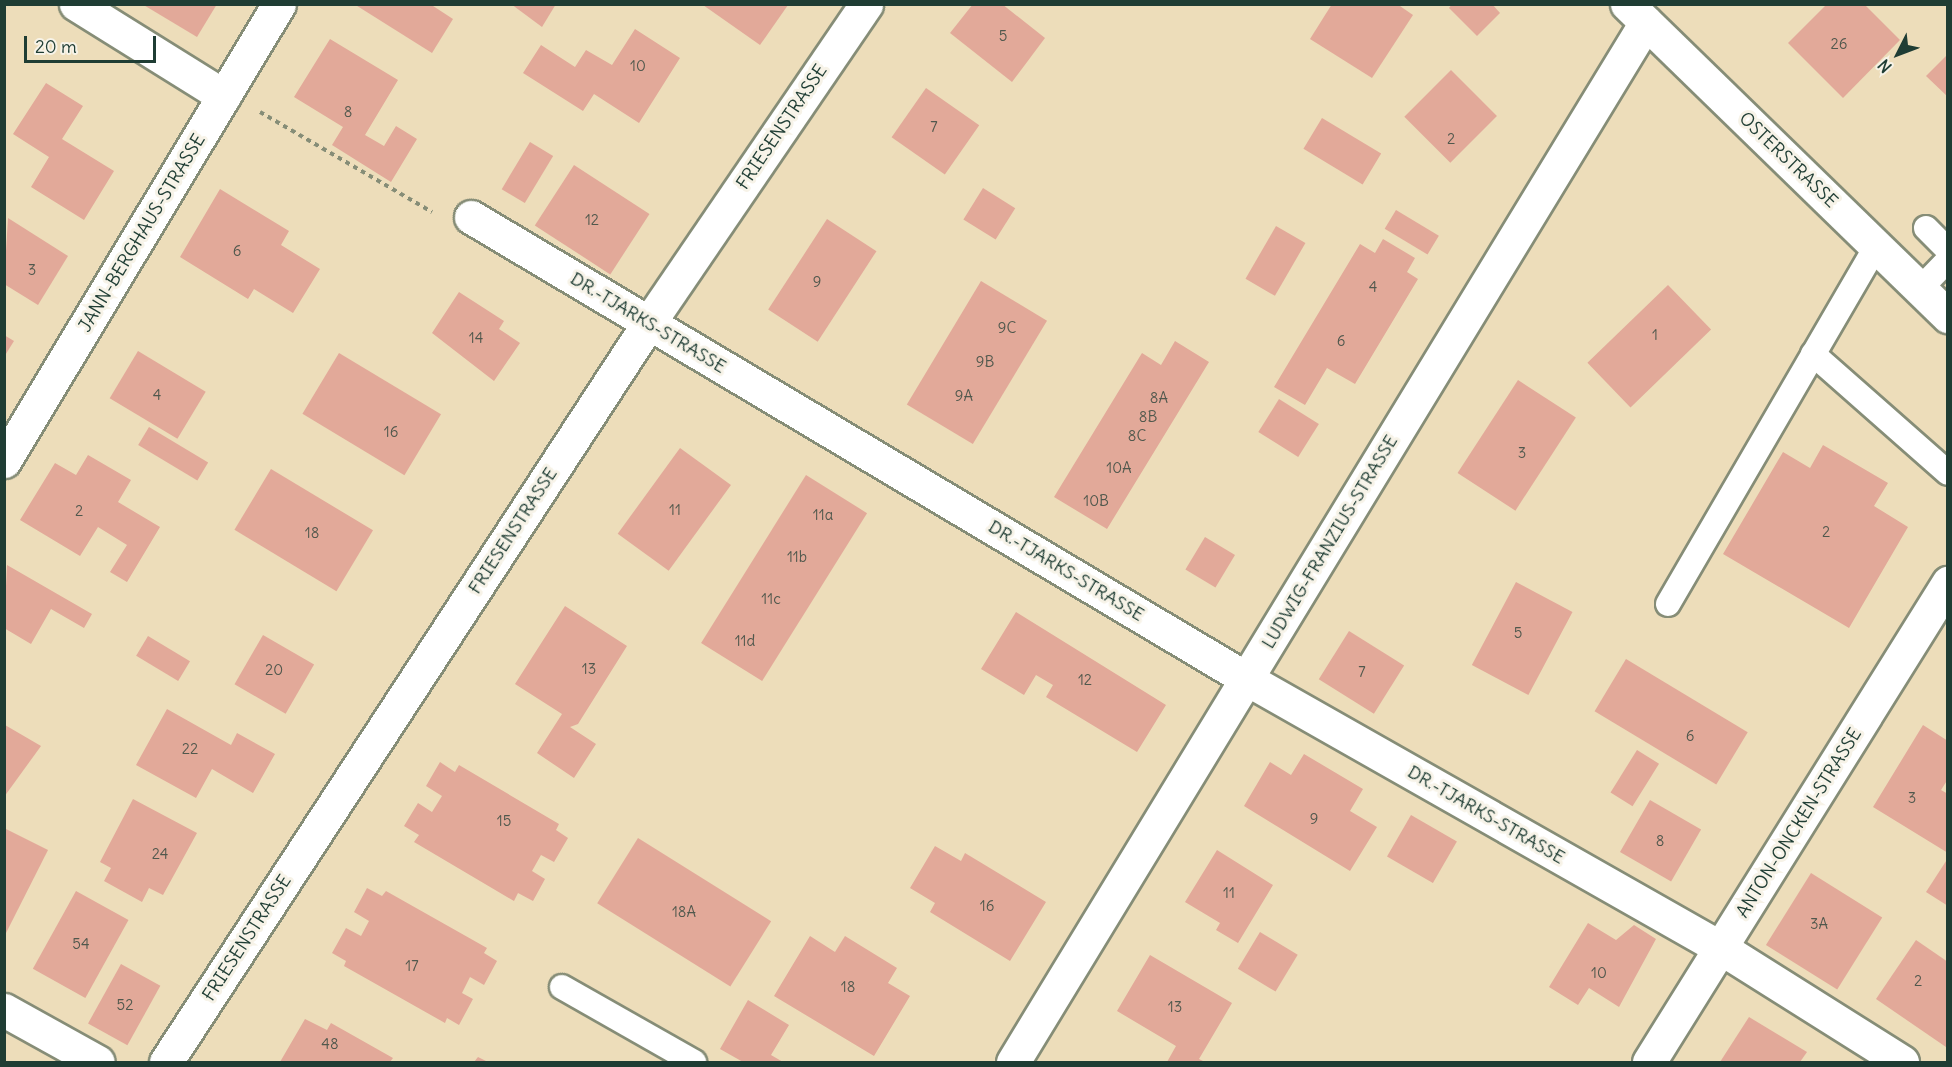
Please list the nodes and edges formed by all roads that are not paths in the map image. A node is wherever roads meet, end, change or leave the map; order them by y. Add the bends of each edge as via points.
1 (76, 4) edge
2 (279, 4) edge
3 (866, 4) edge
4 (1636, 13) edge
5 (226, 93) junction
6 (471, 218) road end
7 (1926, 228) dead end
8 (1876, 246) junction
9 (1947, 250) edge
10 (1947, 260) edge
11 (1920, 289) junction
12 (1947, 316) edge
13 (648, 324) junction
14 (1813, 354) junction
15 (4, 460) edge
16 (1947, 473) edge
17 (1947, 583) edge
18 (1668, 604) dead end
19 (1247, 679) junction
20 (1721, 948) junction
21 (562, 987) dead end
22 (4, 1010) edge
23 (98, 1062) edge
24 (166, 1062) edge
25 (694, 1062) edge
26 (1013, 1062) edge
27 (1649, 1062) edge
28 (1902, 1062) edge

1 - 5 street
2 - 5 street, JANN-BERGHAUS-STRASSE
3 - 13 street, FRIESENSTRASSE
4 - 8 street, OSTERSTRASSE
4 - 19 street, LUDWIG-FRANZIUS-STRASSE
5 - 15 street, JANN-BERGHAUS-STRASSE
6 - 13 street, DR.-TJARKS-STRASSE
7 - 9 lane
8 - 11 street, OSTERSTRASSE
8 - 14 lane
10 - 11 lane
11 - 12 street, OSTERSTRASSE
13 - 19 street, DR.-TJARKS-STRASSE
13 - 24 street, FRIESENSTRASSE
14 - 16 lane
14 - 18 lane
17 - 20 street, ANTON-ONCKEN-STRASSE
19 - 20 street, DR.-TJARKS-STRASSE
19 - 26 street, LUDWIG-FRANZIUS-STRASSE
20 - 27 street, ANTON-ONCKEN-STRASSE
20 - 28 street, DR.-TJARKS-STRASSE
21 - 25 lane
22 - 23 street

